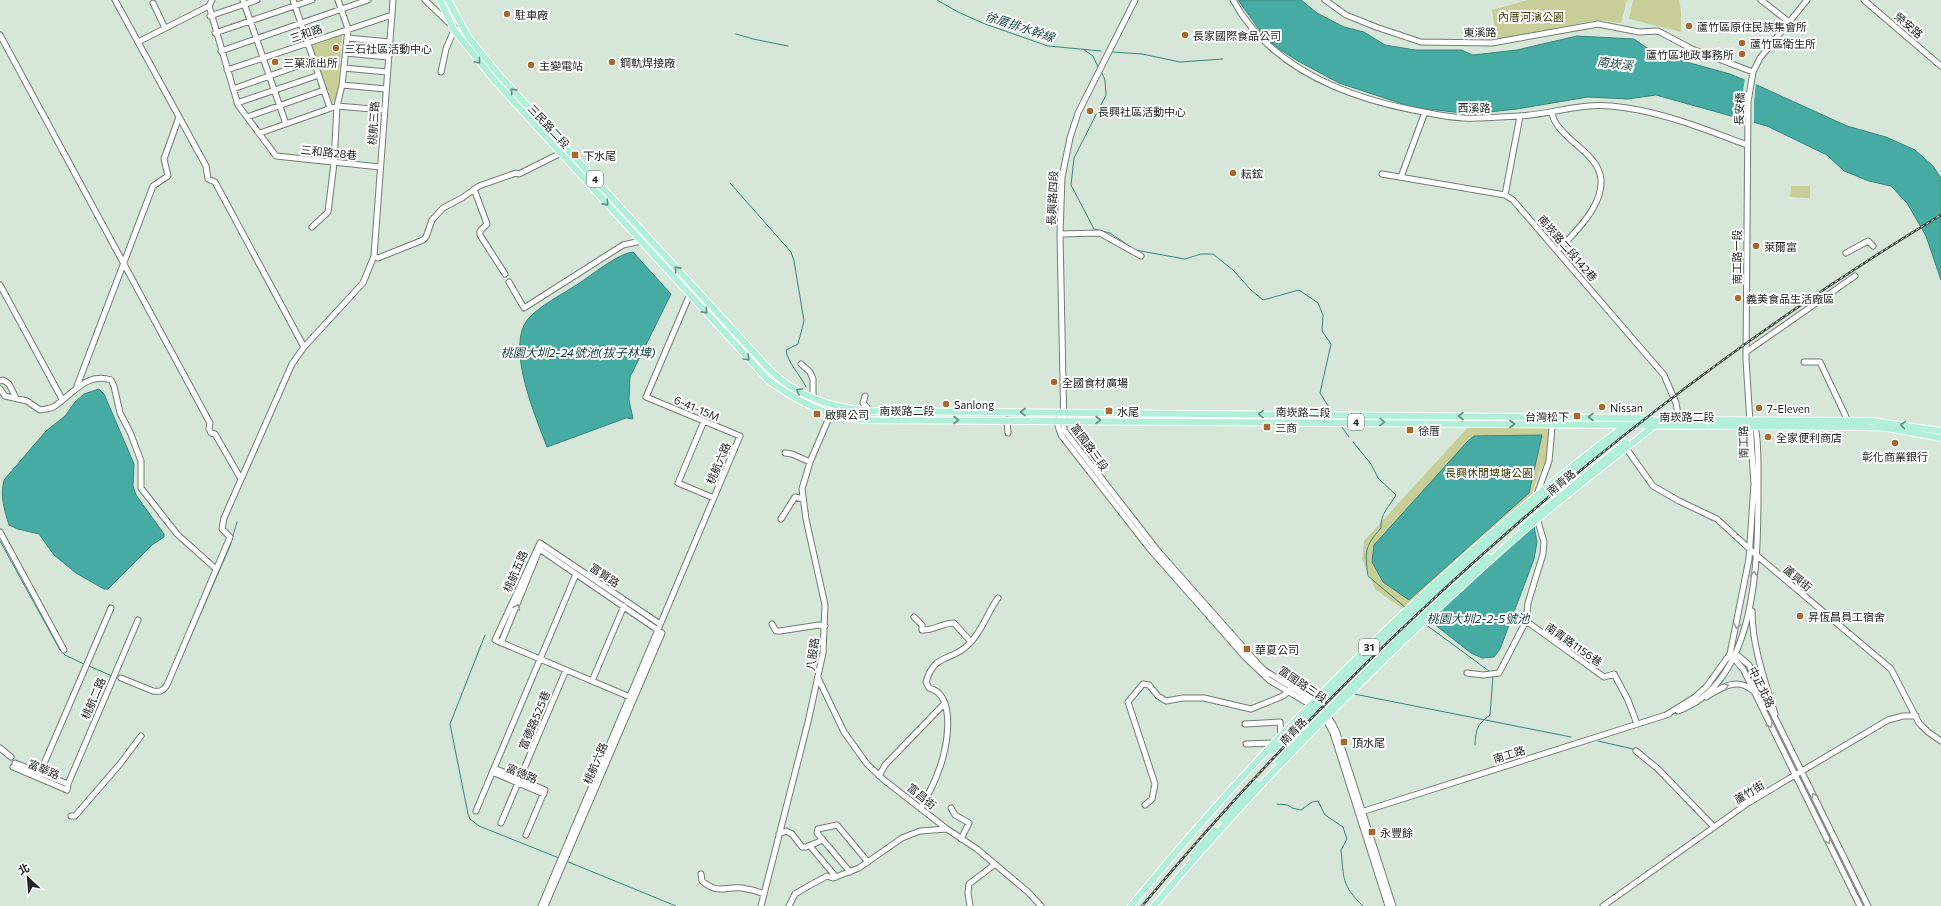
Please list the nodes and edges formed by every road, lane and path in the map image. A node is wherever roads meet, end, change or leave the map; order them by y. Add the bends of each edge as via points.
1 (115, 0) edge
2 (212, 0) edge
3 (257, 0) edge
4 (294, 0) edge
5 (312, 0) edge
6 (338, 0) edge
7 (368, 0) edge
8 (389, 0) edge
9 (393, 0) edge
10 (425, 0) edge
11 (440, 0) edge
12 (448, 0) edge
13 (1135, 0) edge
14 (1233, 0) edge
15 (1325, 0) edge
16 (1761, 0) edge
17 (1808, 0) edge
18 (1864, 0) edge
19 (244, 2) edge
20 (153, 3) dead end
21 (209, 6) junction
22 (296, 6) junction
23 (392, 7) junction
24 (341, 9) junction
25 (392, 15) junction
26 (210, 16) junction
27 (251, 21) junction
28 (1789, 22) junction
29 (302, 24) junction
30 (165, 28) junction
31 (452, 28) junction
32 (348, 29) junction
33 (215, 33) junction
34 (0, 35) edge
35 (347, 38) junction
36 (469, 38) junction
37 (257, 39) junction
38 (138, 42) junction
39 (308, 42) junction
40 (390, 42) junction
41 (221, 51) junction
42 (346, 53) junction
43 (388, 57) junction
44 (264, 58) junction
45 (314, 60) junction
46 (1941, 66) edge
47 (344, 68) junction
48 (226, 70) junction
49 (387, 72) junction
50 (441, 72) dead end
51 (1752, 74) junction
52 (319, 75) junction
53 (270, 76) junction
54 (342, 85) junction
55 (233, 89) junction
56 (386, 89) junction
57 (274, 90) junction
58 (324, 90) junction
59 (237, 103) junction
60 (280, 105) junction
61 (337, 106) junction
62 (330, 108) junction
63 (384, 110) junction
64 (1424, 112) junction
65 (1552, 112) junction
66 (1520, 116) junction
67 (179, 117) junction
68 (247, 117) junction
69 (286, 124) junction
70 (260, 133) junction
71 (1747, 144) junction
72 (567, 148) junction
73 (561, 153) junction
74 (334, 163) junction
75 (380, 167) junction
76 (1382, 174) dead end
77 (1401, 177) junction
78 (474, 189) junction
79 (1505, 194) junction
80 (312, 227) dead end
81 (1060, 234) junction
82 (641, 241) junction
83 (1873, 246) dead end
84 (1557, 251) junction
85 (1846, 253) dead end
86 (374, 256) junction
87 (1141, 256) dead end
88 (124, 264) junction
89 (505, 274) dead end
90 (1855, 276) dead end
91 (510, 282) dead end
92 (0, 285) edge
93 (693, 287) junction
94 (689, 294) junction
95 (722, 318) joint
96 (721, 329) joint
97 (304, 347) junction
98 (1746, 352) junction
99 (1804, 362) dead end
100 (801, 364) dead end
101 (0, 381) edge
102 (77, 386) junction
103 (0, 389) edge
104 (865, 396) dead end
105 (16, 398) junction
106 (62, 399) junction
107 (813, 399) junction
108 (834, 406) junction
109 (870, 411) junction
110 (1062, 412) junction
111 (831, 414) junction
112 (1637, 418) junction
113 (1007, 420) junction
114 (1060, 420) junction
115 (1552, 420) junction
116 (1679, 420) junction
117 (704, 421) junction
118 (1848, 421) junction
119 (1654, 423) junction
120 (1753, 424) junction
121 (1625, 425) junction
122 (1632, 425) junction
123 (1941, 431) edge
124 (1008, 433) dead end
125 (740, 436) joint
126 (1941, 438) edge
127 (1626, 448) junction
128 (785, 453) dead end
129 (810, 462) junction
130 (241, 479) junction
131 (1536, 496) junction
132 (714, 498) junction
133 (803, 499) junction
134 (1536, 504) junction
135 (1537, 518) junction
136 (781, 519) dead end
137 (0, 532) edge
138 (540, 543) junction
139 (1484, 548) junction
140 (1749, 549) junction
141 (541, 550) junction
142 (1755, 554) junction
143 (1466, 557) junction
144 (1483, 562) junction
145 (216, 569) junction
146 (576, 574) junction
147 (1476, 575) junction
148 (1752, 595) junction
149 (998, 598) dead end
150 (624, 606) junction
151 (111, 608) dead end
152 (914, 617) dead end
153 (138, 620) dead end
154 (1526, 621) junction
155 (772, 624) dead end
156 (825, 626) junction
157 (659, 627) junction
158 (1407, 637) junction
159 (971, 642) junction
160 (502, 643) junction
161 (1390, 647) junction
162 (64, 650) dead end
163 (1733, 655) junction
164 (540, 659) junction
165 (566, 670) junction
166 (1467, 673) dead end
167 (1340, 676) junction
168 (818, 677) junction
169 (121, 678) dead end
170 (592, 681) junction
171 (1290, 689) junction
172 (1752, 690) junction
173 (1329, 694) junction
174 (630, 697) junction
175 (1702, 699) junction
176 (945, 702) junction
177 (1315, 705) junction
178 (1326, 714) junction
179 (1666, 715) junction
180 (1916, 716) junction
181 (1244, 724) dead end
182 (1637, 724) junction
183 (1778, 724) junction
184 (141, 736) dead end
185 (1282, 736) junction
186 (1941, 741) edge
187 (1275, 743) junction
188 (1246, 744) dead end
189 (0, 748) edge
190 (1636, 751) dead end
191 (11, 758) dead end
192 (493, 770) junction
193 (1802, 772) junction
194 (40, 773) junction
195 (879, 776) junction
196 (1796, 776) junction
197 (519, 781) junction
198 (66, 787) junction
199 (1224, 803) junction
200 (1145, 805) dead end
201 (951, 808) dead end
202 (921, 809) junction
203 (476, 811) dead end
204 (1361, 812) junction
205 (71, 816) dead end
206 (1207, 816) junction
207 (1226, 822) junction
208 (501, 823) dead end
209 (1714, 827) junction
210 (947, 829) junction
211 (1213, 832) junction
212 (779, 834) junction
213 (526, 835) dead end
214 (961, 839) junction
215 (823, 840) junction
216 (810, 846) junction
217 (868, 862) junction
218 (994, 865) junction
219 (850, 872) junction
220 (701, 874) dead end
221 (836, 877) junction
222 (764, 894) junction
223 (541, 906) edge
224 (545, 906) edge
225 (761, 906) edge
226 (789, 906) edge
227 (970, 906) edge
228 (1041, 906) edge
229 (1131, 906) edge
230 (1136, 906) edge
231 (1150, 906) edge
232 (1154, 906) edge
233 (1391, 906) edge
234 (1603, 906) edge
235 (1860, 906) edge
236 (1868, 906) edge

1 - 38 street
2 - 21 street
3 - 19 street
4 - 22 street
5 - 22 street
6 - 24 street
7 - 24 street
8 - 23 street
9 - 23 street, 桃航三路
10 - 31 street
11 - 31 main road, 三民路二段 / 4
12 - 36 main road, 三民路二段 / 4
13 - 81 street, 長興路四段 via 1085,98 1070,138 1062,177
14 - 64 street, 西溪路 via 1252,30 1265,43 1304,71 1338,89 1385,104
15 - 51 street, 東溪路 via 1346,15 1376,28 1421,42 1492,43 1598,24 1639,32 1658,30 1692,49
16 - 28 street
17 - 28 street
18 - 46 street, 榮安路
19 - 26 street
19 - 27 street
20 - 30 street
21 - 26 street
21 - 30 street
22 - 27 street
22 - 29 street
23 - 25 street, 桃航三路
24 - 29 street
24 - 32 street
25 - 32 street, 三和路
25 - 40 street, 桃航三路
26 - 33 street
27 - 33 street
27 - 37 street
28 - 51 street via 1760,58
29 - 37 street
29 - 39 street
30 - 38 street
31 - 36 street
31 - 50 street
31 -> 73 main road, 三民路二段 / 4
32 - 35 street
32 - 39 street, 三和路
33 - 41 street
34 - 88 street
35 - 40 street
35 - 42 street
72 -> 36 main road, 三民路二段 / 4 via 500,76
37 - 41 street
37 - 44 street
38 - 67 street
39 - 44 street, 三和路
39 - 45 street
40 - 43 street, 桃航三路
41 - 48 street
42 - 43 street
42 - 47 street
43 - 49 street, 桃航三路
44 - 48 street, 三和路
44 - 53 street
45 - 52 street
45 - 53 street
47 - 49 street
47 - 54 street
48 - 55 street
49 - 56 street, 桃航三路
51 - 71 street, 長安橋
52 - 57 street
52 - 58 street
53 - 55 street
53 - 57 street
54 - 56 street
54 - 61 street
55 - 59 street
56 - 63 street, 桃航三路
57 - 59 street
57 - 60 street
58 - 60 street
58 - 62 street
59 - 68 street
60 - 68 street
60 - 69 street
61 - 62 street
61 - 63 street
61 - 74 street
62 - 69 street
63 - 75 street, 桃航三路
64 - 66 street, 西溪路 via 1464,118
64 - 77 street
65 - 66 street, 西溪路
65 - 71 street, 西溪路 via 1597,105 1626,108 1666,117
65 - 84 street via 1560,128 1591,158 1600,176 1600,196 1596,203 1574,234
66 - 79 street
67 - 88 street via 164,160 168,176 153,186
67 - 97 street via 206,166 208,179 215,182
68 - 70 street
69 - 70 street
70 - 74 street, 三和路28巷 via 276,156
71 - 98 street, 南工路一段
72 - 73 street
93 -> 72 main road, 三民路二段 / 4
73 - 78 street via 519,174
73 -> 82 main road, 三民路二段 / 4
74 - 75 street, 三和路28巷
74 - 80 street via 328,212
75 - 86 street, 桃航三路
76 - 77 street
77 - 79 street
78 - 86 street via 443,208 432,220 423,240 378,258
78 - 89 street via 487,224 480,231 480,235
79 - 84 street, 南崁路二段142巷
81 - 87 street via 1100,233
81 - 110 street, 長興路四段
82 - 91 street via 623,245 524,308
82 - 94 main road, 三民路二段 / 4
83 - 85 street via 1868,241
84 - 116 street, 南崁路二段142巷 via 1664,375 1676,403
86 - 97 street via 363,283
88 - 102 street
88 - 130 street via 210,423 211,433 215,434
90 - 98 street
92 - 106 street
93 - 94 street
93 - 95 main road, 三民路二段 / 4
94 -> 96 main road, 三民路二段 / 4
94 - 117 street, 6-41-15M via 646,397
107 -> 95 main road, 南崁路二段 / 4 via 774,374
96 -> 111 main road, 南崁路二段 / 4 via 768,380 808,406
97 - 130 street via 292,364
98 - 120 street, 南工路一段
99 - 118 street via 1820,362
100 - 107 street via 810,372 813,380
101 - 105 street via 9,384
102 - 106 street
102 - 145 street via 103,377 111,380 120,413 128,426 141,461 141,488 177,534
103 - 105 street via 5,396
104 - 109 street via 863,403
105 - 106 street via 40,410 54,406
107 - 108 main road, 南崁路二段 / 4
108 - 109 main road, 南崁路二段 / 4
108 - 111 street, 八股路
110 -> 109 main road, 南崁路二段 / 4
110 - 114 street, 富國路三段
115 -> 110 main road, 南崁路二段 / 4
111 -> 113 main road, 南崁路二段 / 4 via 847,419 865,420
111 - 129 street, 八股路
112 -> 115 main road, 南崁路二段 / 4
112 - 119 main road, 南崁路二段 / 4
112 - 121 main road, 31
112 - 122 main road, 南青路 / 31
113 - 114 main road, 南崁路二段 / 4
113 - 124 street
114 -> 115 main road, 南崁路二段 / 4
114 - 171 street, 富國路三段 via 1058,426 1064,439 1127,521 1261,674
115 - 121 main road, 南崁路二段 / 4
115 - 131 street via 1549,461
116 - 119 main road, 南崁路二段 / 4
116 - 120 main road, 南崁路二段 / 4
117 - 125 street, 6-41-15M
117 - 132 street via 678,483
118 - 120 main road, 南崁路二段 / 4
123 -> 118 main road, 南崁路二段 / 4 via 1901,424
119 - 120 main road, 南崁路二段 / 4
119 - 122 main road, 南崁路二段 / 4
119 - 127 main road, 31
119 - 135 main road, 南青路 / 31
120 - 126 main road, 南崁路二段 / 4 via 1864,426
120 - 140 street, 南工路 via 1754,484
120 - 142 street, 南工路 via 1758,511
121 - 122 main road, 南崁路二段 / 4
121 - 131 main road, 31
122 - 134 main road, 南青路 / 31
125 - 132 street, 桃航六路
127 - 135 main road, 31
127 - 140 street, 蘆興街 via 1653,486 1717,519
128 - 129 street
129 - 133 street, 八股路 via 803,484
130 - 145 street via 222,524 225,533 230,537
131 - 134 street
131 - 143 main road, 31
132 - 157 street, 桃航六路
133 - 136 street via 795,497
133 - 156 street, 八股路 via 825,605
134 - 135 street
134 - 139 main road, 南青路 / 31
135 - 144 main road, 南青路 / 31
135 - 147 main road, 31
135 - 154 street via 1544,542 1543,554 1528,603
137 - 162 street
138 - 141 street, 桃航五路
138 - 157 street, 富賢路
138 - 160 street, 桃航五路 via 495,640
139 - 143 main road, 南青路
139 - 173 main road, 南青路 / 31 via 1397,626
140 - 142 street, 蘆興街
140 -> 163 street, 南工路
141 - 146 street, 富賢路
160 -> 141 street, 桃航五路
148 -> 142 street, 南工路
142 - 180 street, 蘆興街 via 1891,669
143 - 167 main road, 31
144 - 147 main road, 南青路
144 - 161 main road, 南青路 / 31
145 - 169 street via 164,689 159,692 153,691
146 - 150 street, 富賢路
146 - 164 street
147 - 158 main road, 31
148 - 163 street, 南工路 via 1746,628
148 - 183 street via 1756,643 1765,684
149 - 159 street
150 - 157 street, 富賢路
150 - 170 street
151 - 194 street
152 - 159 street via 922,625 922,630 954,623
153 - 198 street, 桃航二路
154 - 166 street via 1499,673
154 - 182 street, 南青路1156巷 via 1604,677 1614,674
155 - 156 street via 773,628 780,632
156 - 168 street, 八股路
157 - 174 street, 桃航六路
157 - 224 street, 桃航六路 via 662,634
158 - 161 main road, 南青路
158 - 178 main road, 31
159 - 176 street via 961,651 940,659 928,674 928,688 937,690
160 - 164 street
161 - 178 main road, 南青路 / 31
163 - 172 street, 中正北路 via 1743,669
163 - 175 street, 南工路 via 1721,677
163 - 179 street, 南工路 via 1708,686
163 - 183 street, 中正北路 via 1748,664
164 - 165 street
164 - 192 street
165 - 170 street
165 - 197 street, 富德路525巷
167 - 173 main road, 南青路
167 - 177 main road, 31
168 - 195 street, 富昌街 via 844,732 861,757
168 - 212 street, 八股路
170 - 174 street
171 - 177 street, 富國路三段
171 - 200 street via 1283,696 1251,709 1204,698 1166,701 1149,685 1143,684 1128,702 1155,784 1152,799
175 -> 172 street via 1731,684 1742,685
172 -> 196 street, 中正北路
173 - 177 main road, 南青路 / 31
174 - 223 street, 桃航六路
175 - 179 street, 南工路
176 - 195 street via 885,765
176 - 202 street via 946,746 938,772
177 - 178 street, 富國路三段
177 - 185 main road, 31
177 - 199 main road, 南青路 / 31
178 - 204 street, 富國路三段
178 - 207 main road, 31
178 - 211 main road, 南青路 / 31 via 1260,779
179 - 182 street, 南工路
180 - 186 street, 蘆興街 via 1924,729
180 - 193 street, 蘆竹街 via 1888,720
181 - 185 street via 1280,722
182 - 204 street, 南工路
183 - 193 street, 中正北路
184 - 205 street via 75,816
185 - 187 main road, 31
187 - 188 street
187 - 206 main road, 31
189 - 191 street
190 - 209 street via 1658,769
192 - 197 street, 富德路
192 - 203 street
193 - 196 street, 蘆竹街
236 -> 193 street, 中正北路
194 - 198 street, 富華路
194 - 198 street, 富華路 via 14,765
195 - 202 street, 富昌街
196 - 209 street, 蘆竹街 via 1748,803
196 -> 235 street, 中正北路
197 - 208 street, 富德路525巷
197 - 213 street, 富德路 via 544,792
199 - 206 main road, 南青路
199 - 230 main road, 南青路 / 31
201 - 214 street via 955,816 969,823
202 - 210 street, 富昌街
204 - 233 street, 富國路三段
206 - 229 main road, 31
207 - 211 main road, 南青路
207 - 232 main road, 31
209 - 234 street, 蘆竹街
210 - 214 street, 富昌街
210 - 217 street via 915,832 896,841
211 - 231 main road, 南青路 / 31
212 - 216 street via 786,831 792,834 802,847
212 - 222 street, 八股路
214 - 218 street, 富昌街 via 977,849
215 - 216 street
215 - 217 street via 816,830 837,825
215 - 219 street
216 - 221 street
217 - 219 street
218 - 227 street via 968,884
218 - 228 street, 富昌街 via 1028,892
219 - 221 street
220 - 222 street via 702,881 710,887 723,890 743,888
221 - 226 street via 828,876 795,894
222 - 225 street, 八股路

